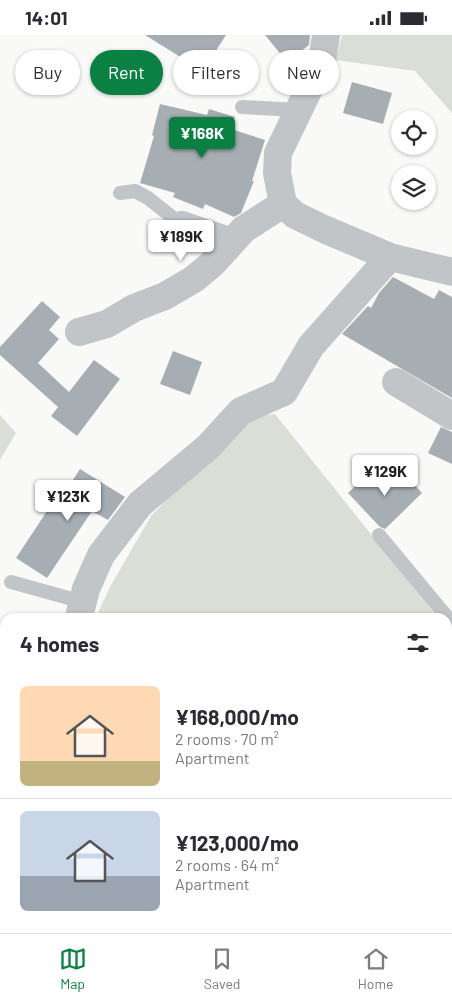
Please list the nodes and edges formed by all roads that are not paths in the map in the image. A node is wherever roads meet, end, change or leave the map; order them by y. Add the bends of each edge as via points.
1 (326, 35) edge
2 (242, 107) dead end
3 (299, 110) junction
4 (120, 193) dead end
5 (283, 204) junction
6 (182, 225) joint
7 (232, 242) junction
8 (390, 257) junction
9 (452, 272) edge
10 (79, 332) dead end
11 (396, 382) dead end
12 (452, 416) edge
13 (379, 535) dead end
14 (11, 582) dead end
15 (81, 610) edge
16 (443, 613) edge

1 - 3 street via 322,62
2 - 3 lane
3 - 5 street via 278,153 277,173
4 - 6 lane via 135,191
5 - 7 street via 244,229
5 - 8 street via 303,219
6 - 7 street
7 - 10 street via 194,279 108,324
8 - 9 street
8 - 15 street via 311,346 284,392 241,411 208,447 140,503 101,555
11 - 12 street
13 - 16 lane
14 - 15 lane

